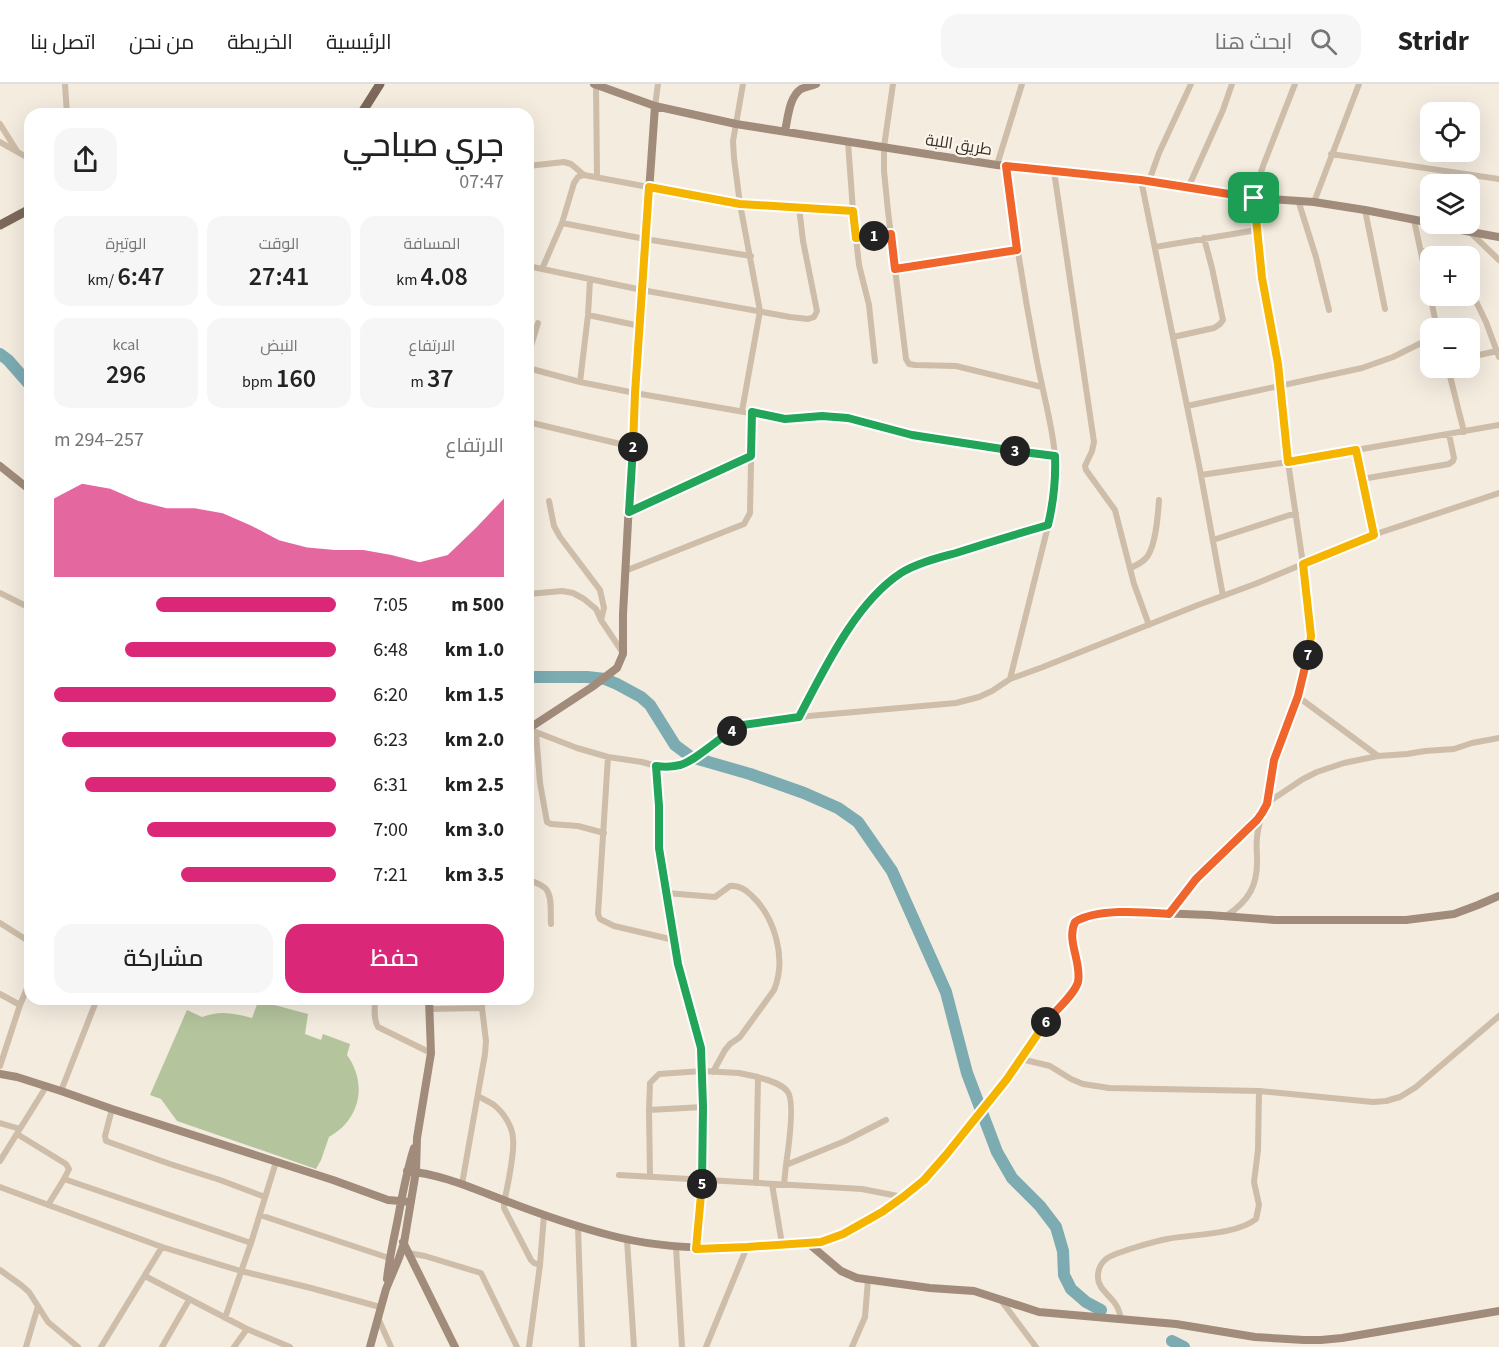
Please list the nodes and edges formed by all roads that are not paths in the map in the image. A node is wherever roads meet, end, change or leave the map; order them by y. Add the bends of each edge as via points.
1 (65, 84) edge
2 (380, 84) edge
3 (595, 84) edge
4 (658, 84) edge
5 (744, 84) edge
6 (798, 84) edge
7 (816, 84) edge
8 (894, 84) edge
9 (1022, 84) edge
10 (1191, 84) edge
11 (1232, 84) edge
12 (1295, 84) edge
13 (1359, 84) edge
14 (796, 94) junction
15 (655, 106) junction
16 (67, 108) edge
17 (365, 108) edge
18 (0, 124) edge
19 (736, 124) junction
20 (785, 131) junction
21 (0, 142) edge
22 (848, 142) junction
23 (884, 147) junction
24 (17, 152) junction
25 (1331, 154) junction
26 (24, 156) edge
27 (534, 165) edge
28 (1001, 165) junction
29 (1054, 171) junction
30 (584, 175) junction
31 (597, 177) junction
32 (1499, 179) edge
33 (1145, 181) junction
34 (649, 187) junction
35 (1188, 188) junction
36 (1254, 198) junction
37 (1298, 200) junction
38 (1314, 202) junction
39 (740, 204) junction
40 (799, 207) junction
41 (1365, 210) junction
42 (853, 211) junction
43 (24, 212) edge
44 (1414, 220) junction
45 (1420, 221) edge
46 (562, 224) junction
47 (0, 225) edge
48 (1257, 230) junction
49 (891, 234) junction
50 (1472, 234) edge
51 (1480, 234) edge
52 (1499, 237) edge
53 (856, 238) junction
54 (1204, 238) junction
55 (645, 239) junction
56 (1155, 247) junction
57 (1420, 249) edge
58 (1017, 250) junction
59 (751, 256) junction
60 (1499, 260) edge
61 (534, 267) edge
62 (542, 269) junction
63 (895, 269) junction
64 (590, 280) junction
65 (642, 290) junction
66 (1478, 306) edge
67 (1385, 309) dead end
68 (1329, 310) dead end
69 (760, 311) junction
70 (588, 315) junction
71 (538, 323) dead end
72 (640, 326) junction
73 (534, 336) edge
74 (1173, 337) junction
75 (1496, 341) edge
76 (1420, 344) edge
77 (1498, 354) edge
78 (1480, 356) edge
79 (875, 361) dead end
80 (534, 370) edge
81 (1450, 378) edge
82 (580, 382) junction
83 (1280, 386) junction
84 (1042, 387) junction
85 (635, 393) junction
86 (1187, 406) junction
87 (742, 411) junction
88 (752, 412) junction
89 (534, 423) edge
90 (1499, 425) edge
91 (1464, 432) junction
92 (1449, 434) junction
93 (633, 447) junction
94 (1356, 450) junction
95 (751, 456) junction
96 (1055, 456) junction
97 (1288, 462) junction
98 (0, 466) edge
99 (1201, 475) junction
100 (1362, 479) junction
101 (24, 485) edge
102 (1499, 493) edge
103 (1159, 500) dead end
104 (549, 501) dead end
105 (629, 512) junction
106 (1296, 513) junction
107 (1048, 525) junction
108 (1374, 535) junction
109 (1213, 540) junction
110 (1303, 564) junction
111 (1130, 568) junction
112 (625, 571) junction
113 (0, 593) edge
114 (534, 593) edge
115 (1223, 596) junction
116 (24, 605) edge
117 (601, 620) junction
118 (1149, 625) junction
119 (623, 654) junction
120 (1010, 679) junction
121 (1298, 696) junction
122 (799, 717) junction
123 (534, 730) edge
124 (534, 732) edge
125 (1499, 738) edge
126 (534, 744) edge
127 (1378, 756) junction
128 (608, 757) junction
129 (656, 766) junction
130 (1267, 804) junction
131 (1262, 813) junction
132 (604, 833) junction
133 (534, 882) edge
134 (666, 893) junction
135 (1499, 896) edge
136 (1169, 914) junction
137 (1226, 917) junction
138 (0, 924) edge
139 (551, 924) dead end
140 (24, 938) edge
141 (674, 940) junction
142 (0, 994) edge
143 (24, 995) edge
144 (20, 1005) junction
145 (94, 1005) edge
146 (375, 1005) edge
147 (429, 1005) edge
148 (482, 1005) edge
149 (482, 1008) junction
150 (429, 1009) junction
151 (1499, 1016) edge
152 (430, 1053) junction
153 (1021, 1059) junction
154 (0, 1066) edge
155 (702, 1071) junction
156 (713, 1072) junction
157 (0, 1074) edge
158 (758, 1077) junction
159 (46, 1087) junction
160 (61, 1091) junction
161 (1259, 1091) junction
162 (478, 1096) junction
163 (703, 1107) junction
164 (112, 1109) junction
165 (649, 1110) junction
166 (886, 1120) dead end
167 (0, 1123) edge
168 (19, 1131) junction
169 (0, 1161) edge
170 (276, 1162) junction
171 (786, 1165) junction
172 (411, 1171) junction
173 (620, 1175) dead end
174 (650, 1176) junction
175 (64, 1179) junction
176 (702, 1180) junction
177 (756, 1183) junction
178 (462, 1184) junction
179 (772, 1184) junction
180 (784, 1184) junction
181 (0, 1187) edge
182 (265, 1197) junction
183 (903, 1197) junction
184 (388, 1200) junction
185 (400, 1200) junction
186 (504, 1200) junction
187 (411, 1202) junction
188 (48, 1205) junction
189 (399, 1210) junction
190 (409, 1212) junction
191 (260, 1215) junction
192 (544, 1215) junction
193 (397, 1223) junction
194 (578, 1227) junction
195 (627, 1240) junction
196 (251, 1243) junction
197 (404, 1243) junction
198 (782, 1244) junction
199 (808, 1244) junction
200 (162, 1247) junction
201 (676, 1247) junction
202 (747, 1247) junction
203 (696, 1249) junction
204 (408, 1252) junction
205 (389, 1258) junction
206 (540, 1265) junction
207 (0, 1270) edge
208 (241, 1271) junction
209 (145, 1276) junction
210 (868, 1280) junction
211 (386, 1289) junction
212 (999, 1298) junction
213 (189, 1300) junction
214 (38, 1306) junction
215 (380, 1307) junction
216 (1499, 1311) edge
217 (225, 1318) junction
218 (378, 1318) junction
219 (1121, 1319) junction
220 (247, 1329) junction
221 (580, 1346) edge
222 (26, 1347) edge
223 (78, 1347) edge
224 (101, 1347) edge
225 (162, 1347) edge
226 (234, 1347) edge
227 (290, 1347) edge
228 (370, 1347) edge
229 (391, 1347) edge
230 (455, 1347) edge
231 (518, 1347) edge
232 (529, 1347) edge
233 (634, 1347) edge
234 (682, 1347) edge
235 (706, 1347) edge
236 (852, 1347) edge
237 (1036, 1347) edge

1 - 16 street
2 - 17 main road
3 - 15 street, طريق اللبة
3 - 31 street
4 - 15 street
5 - 19 street
6 - 14 street
7 - 14 street
8 - 23 street
9 - 28 street
10 - 33 street
11 - 35 street
12 - 36 street
13 - 25 street
14 - 20 street
15 - 19 street, طريق اللبة
15 - 34 street
18 - 24 street
19 - 20 street, طريق اللبة
19 - 39 street via 734,158
20 - 22 street, طريق اللبة
21 - 24 street
22 - 23 street, طريق اللبة
22 - 42 street
23 - 28 street, طريق اللبة
23 - 49 street
24 - 26 street
25 - 32 street
25 - 38 street
27 - 30 street via 564,162
28 - 29 street, طريق اللبة
28 - 58 street
29 - 33 street, طريق اللبة
29 - 111 street via 1094,442 1085,466 1115,510
30 - 31 street
30 - 46 street via 573,183
31 - 34 street
33 - 35 street, طريق اللبة
33 - 56 street
34 - 39 street
34 - 55 street
35 - 36 street, طريق اللبة
36 - 37 street, طريق اللبة
36 - 48 street
37 - 38 street, طريق اللبة
37 - 68 street
38 - 41 street, طريق اللبة
39 - 40 street
39 - 59 street
40 - 42 street
40 - 69 street via 817,311 808,318
41 - 44 street, طريق اللبة
41 - 67 street
42 - 53 street
43 - 47 main road
44 - 45 street, طريق اللبة
44 - 57 street
46 - 55 street
46 - 62 street
48 - 54 street
48 - 83 street
49 - 53 street
49 - 63 street
50 - 60 street
51 - 52 street, طريق اللبة
53 - 79 street
54 - 56 street
54 - 74 street via 1223,320 1214,328
55 - 59 street
55 - 65 street
56 - 74 street
58 - 63 street
58 - 84 street
59 - 69 street
61 - 62 street
62 - 64 street
63 - 84 street via 909,364 956,366
64 - 65 street
64 - 70 street
65 - 69 street
65 - 72 street
66 - 75 street
69 - 87 street
70 - 72 street
70 - 82 street
71 - 73 street
72 - 85 street
74 - 86 street
75 - 77 street
76 - 83 street via 1376,363
77 - 78 street
80 - 82 street
81 - 91 street
82 - 85 street
83 - 86 street
83 - 97 street
84 - 96 street
85 - 87 street
85 - 93 street
86 - 99 street
87 - 88 street
88 - 95 street
88 - 96 street via 785,419 848,418 912,435
89 - 93 street
90 - 91 street
91 - 92 street
92 - 94 street
92 - 100 street via 1454,458 1449,464
93 - 105 street
94 - 97 street
94 - 100 street
95 - 105 street
95 - 112 street via 750,513 744,524
96 - 107 street via 1054,502
97 - 99 street
97 - 106 street
98 - 101 street
99 - 109 street
100 - 108 street
102 - 108 street
103 - 111 street via 1149,555
104 - 117 street via 560,537 600,590 604,608
105 - 112 street
106 - 109 street
106 - 110 street
107 - 120 street
107 - 122 street via 902,572 854,621
108 - 110 street
109 - 115 street
110 - 115 street
110 - 121 street via 1311,636
111 - 118 street
112 - 119 street
113 - 116 street
114 - 117 street via 573,593 596,609
115 - 118 street
117 - 119 street
118 - 120 street
119 - 123 street via 617,668
120 - 122 street via 986,694 956,703
121 - 127 street
121 - 130 street via 1274,760
122 - 129 street via 743,725 688,763
124 - 128 street
125 - 127 street via 1454,749
126 - 132 street via 547,822
127 - 130 street via 1317,772
128 - 129 street
128 - 132 street
129 - 134 street via 659,848
130 - 131 street
131 - 136 street via 1196,879
131 - 137 street via 1253,888 1238,909
132 - 141 street via 600,919
133 - 139 street via 548,892
134 - 141 street
134 - 156 street via 715,897 730,886 739,886 763,907 777,942 774,990 740,1037 725,1050
135 - 137 street via 1454,914 1406,920
136 - 137 street
136 - 153 street via 1108,913 1075,922 1072,933 1078,983
138 - 140 street
141 - 155 street via 700,1040
142 - 144 street
143 - 144 street
144 - 154 street
145 - 160 street
146 - 152 street via 378,1027
147 - 150 street
148 - 149 street
149 - 150 street
149 - 162 street via 486,1041
150 - 152 street
151 - 161 street via 1400,1097 1373,1102
152 - 172 street
153 - 161 street via 1050,1066 1083,1084 1108,1088
153 - 183 street via 924,1180
155 - 156 street
155 - 163 street
155 - 165 street via 656,1076 649,1086
156 - 158 street
157 - 159 street
158 - 171 street via 776,1083 791,1096
158 - 177 street
159 - 160 street
159 - 168 street
160 - 164 street
161 - 219 street via 1254,1182 1259,1205 1257,1219 1232,1229 1160,1241 1107,1258 1100,1267 1098,1280
162 - 178 street
162 - 186 street via 502,1113 513,1136
163 - 165 street
163 - 176 street
164 - 170 street
164 - 182 street via 106,1141
165 - 174 street
166 - 171 street
167 - 168 street
168 - 169 street
168 - 175 street via 66,1164 69,1169
170 - 182 street
170 - 184 street
171 - 180 street
172 - 178 street
172 - 185 street
172 - 187 street
173 - 174 street
174 - 176 street
175 - 188 street
175 - 196 street
176 - 177 street
176 - 203 street
177 - 179 street
178 - 186 street
179 - 180 street
179 - 198 street
180 - 183 street via 862,1189
181 - 188 street
182 - 191 street
183 - 199 street via 843,1234
184 - 185 street
184 - 189 street
185 - 187 street
185 - 189 street
186 - 192 street
186 - 206 street via 504,1208 524,1249
187 - 190 street
188 - 200 street
189 - 190 street
189 - 193 street
190 - 197 street
191 - 196 street
191 - 205 street
192 - 194 street
192 - 206 street
193 - 197 street
193 - 205 street
194 - 195 street
194 - 221 street
195 - 201 street
195 - 233 street
196 - 208 street
197 - 204 street
197 - 211 street
198 - 199 street
198 - 202 street
199 - 210 street via 841,1271
200 - 208 street
200 - 209 street
201 - 203 street
201 - 234 street
202 - 203 street
202 - 235 street
204 - 230 street
204 - 231 street via 480,1273
205 - 211 street
206 - 232 street
207 - 214 street via 29,1292
208 - 215 street
208 - 217 street
209 - 213 street
209 - 224 street
210 - 212 street via 974,1291
210 - 236 street via 865,1317
211 - 215 street
212 - 219 street via 1040,1312
212 - 237 street
213 - 217 street
213 - 225 street
214 - 222 street
214 - 223 street via 48,1322
215 - 218 street
216 - 219 street via 1321,1340 1255,1337
217 - 220 street
218 - 228 street
218 - 229 street
220 - 226 street
220 - 227 street

